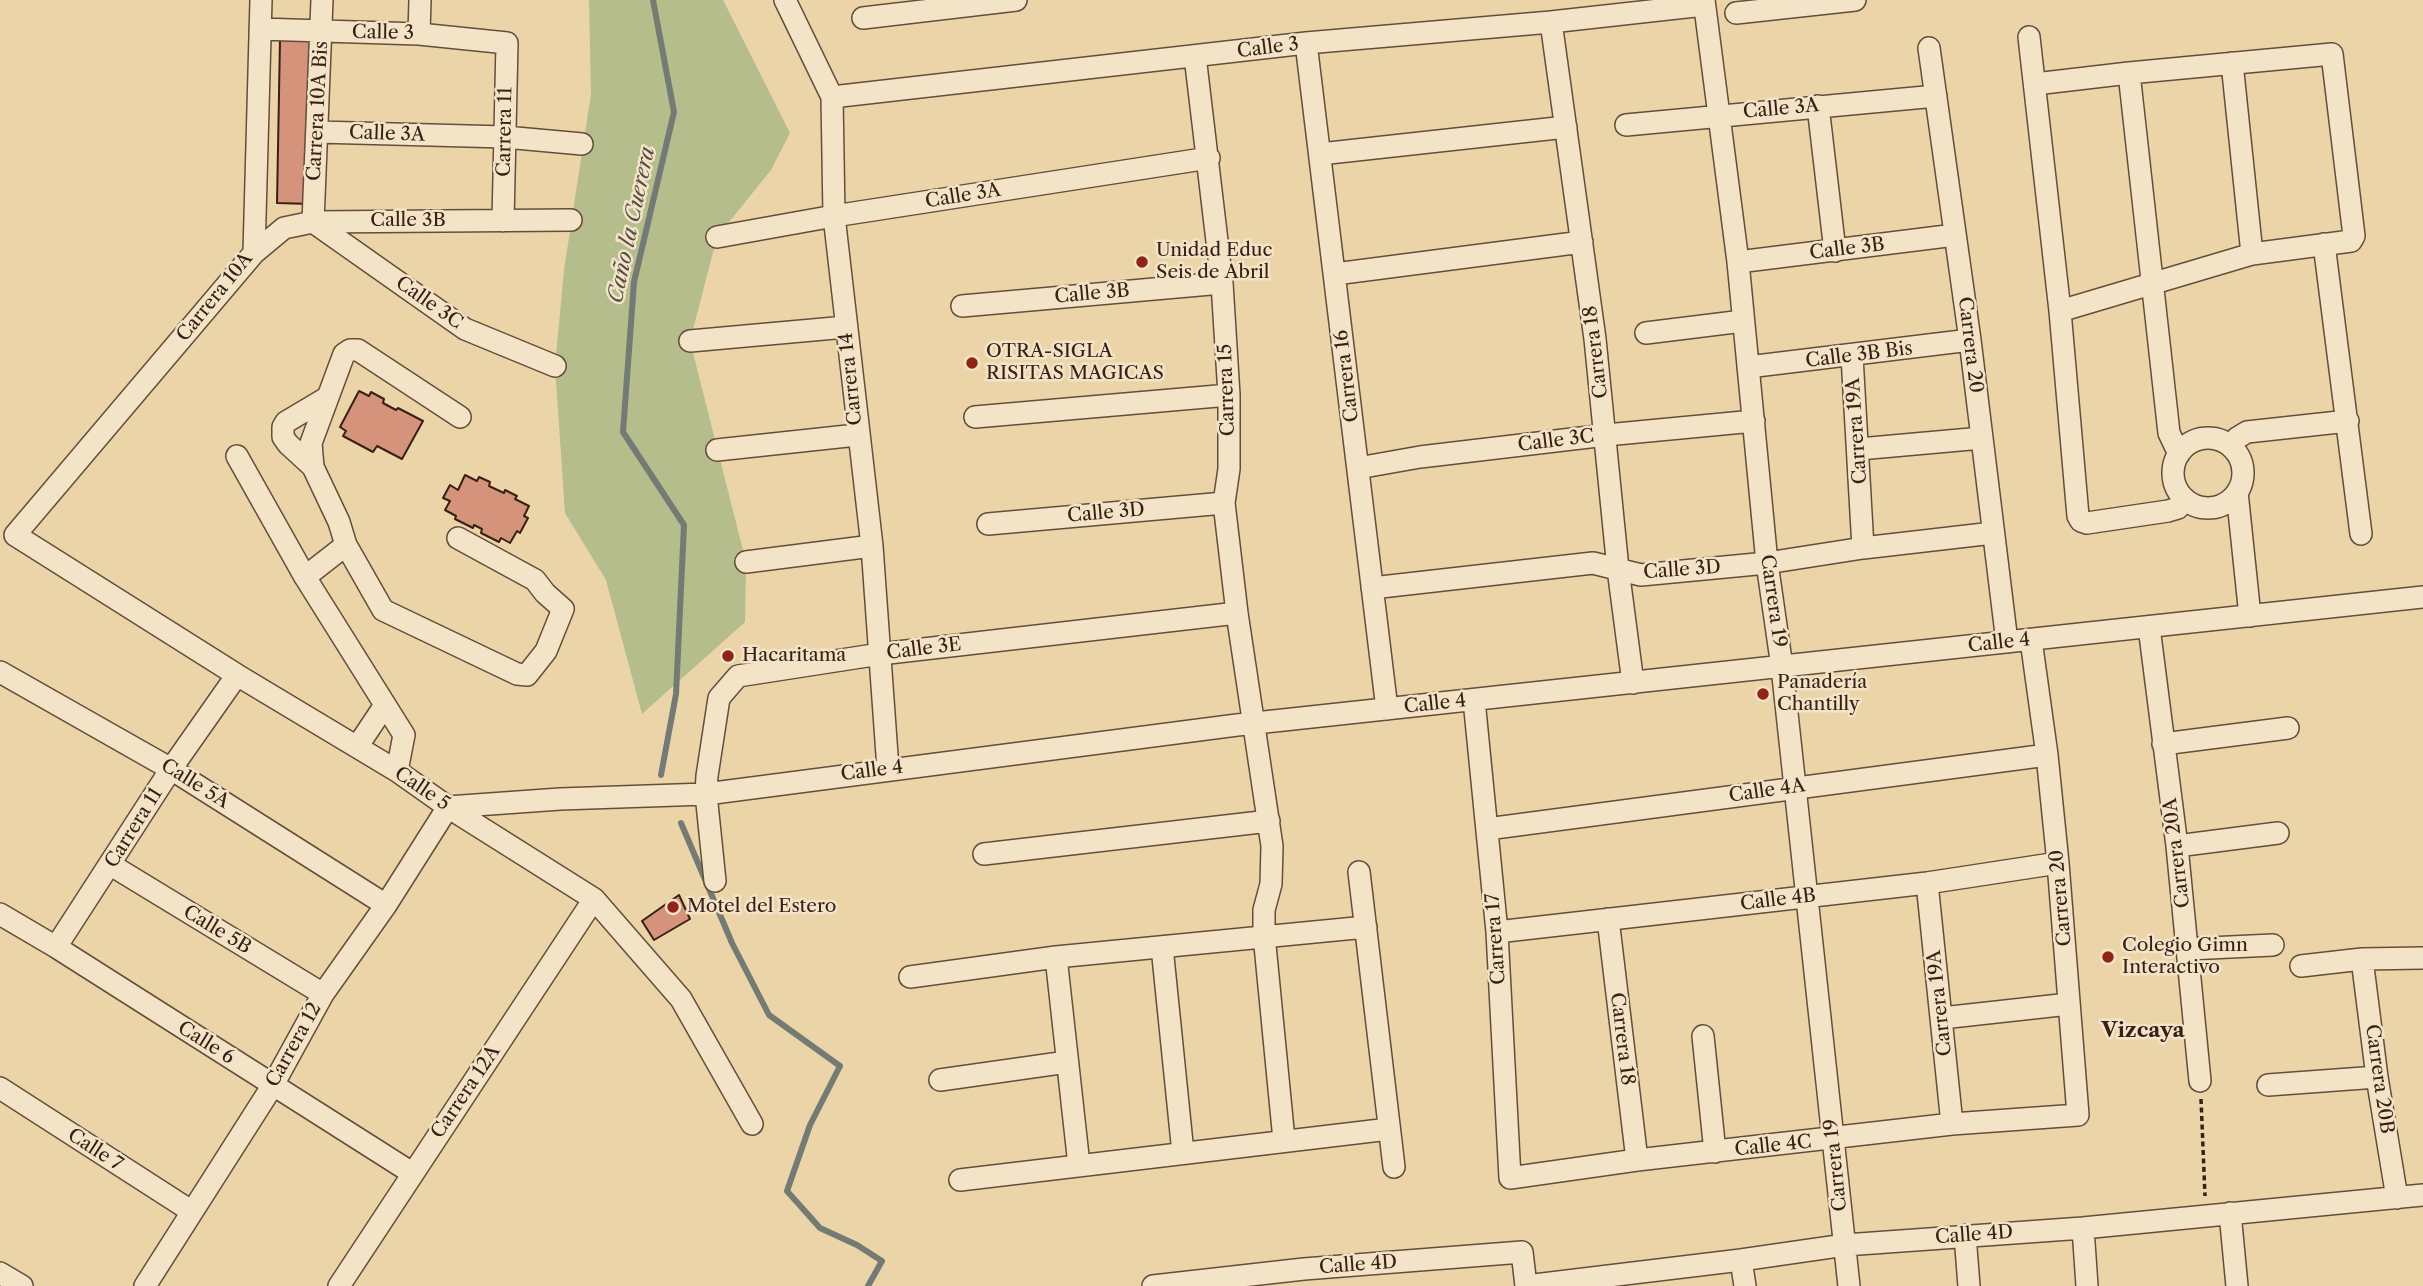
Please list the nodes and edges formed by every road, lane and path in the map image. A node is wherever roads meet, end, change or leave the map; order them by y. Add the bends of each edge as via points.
1 (261, 0) edge
2 (322, 0) edge
3 (420, 0) edge
4 (785, 0) edge
5 (1009, 0) edge
6 (1016, 0) edge
7 (1855, 0) edge
8 (1704, 2) edge
9 (1819, 2) edge
10 (932, 5) edge
11 (1736, 13) dead end
12 (863, 18) dead end
13 (1551, 23) junction
14 (260, 29) junction
15 (322, 32) junction
16 (419, 34) junction
17 (2029, 37) dead end
18 (507, 43) joint
19 (1306, 43) junction
20 (1930, 48) dead end
21 (1195, 56) junction
22 (2232, 63) junction
23 (2129, 73) junction
24 (2035, 84) junction
25 (1936, 96) junction
26 (832, 97) junction
27 (1818, 106) junction
28 (1718, 115) junction
29 (1626, 125) dead end
30 (1566, 127) junction
31 (318, 132) junction
32 (505, 137) junction
33 (582, 144) dead end
34 (1320, 154) junction
35 (1209, 158) junction
36 (834, 216) junction
37 (571, 220) dead end
38 (503, 221) junction
39 (313, 222) junction
40 (1955, 235) junction
41 (717, 237) dead end
42 (1582, 243) junction
43 (2324, 244) junction
44 (1835, 251) junction
45 (254, 253) junction
46 (2252, 254) junction
47 (1738, 261) junction
48 (1335, 274) junction
49 (1222, 283) junction
50 (2153, 284) junction
51 (962, 306) dead end
52 (2060, 311) junction
53 (1743, 321) junction
54 (845, 327) junction
55 (1646, 333) dead end
56 (1970, 340) junction
57 (690, 341) dead end
58 (1852, 356) junction
59 (555, 366) dead end
60 (1748, 367) junction
61 (1228, 395) junction
62 (328, 397) junction
63 (460, 417) dead end
64 (975, 417) dead end
65 (1754, 421) junction
66 (2348, 421) junction
67 (858, 435) junction
68 (1606, 435) junction
69 (1982, 438) junction
70 (2231, 447) junction
71 (1859, 449) junction
72 (718, 450) dead end
73 (2179, 454) junction
74 (237, 456) dead end
75 (313, 467) junction
76 (1358, 468) junction
77 (2237, 492) junction
78 (2185, 499) junction
79 (1224, 503) junction
80 (988, 524) dead end
81 (1993, 533) junction
82 (2361, 534) dead end
83 (15, 535) joint
84 (458, 538) dead end
85 (346, 545) junction
86 (872, 546) junction
87 (1863, 548) junction
88 (746, 562) dead end
89 (1767, 563) junction
90 (1618, 569) junction
91 (305, 577) junction
92 (1372, 588) junction
93 (2423, 597) edge
94 (1237, 613) junction
95 (2250, 616) junction
96 (2149, 627) junction
97 (2031, 640) junction
98 (2007, 642) junction
99 (880, 654) junction
100 (1783, 667) junction
101 (0, 672) edge
102 (237, 675) junction
103 (1633, 682) junction
104 (1474, 700) junction
105 (385, 705) junction
106 (1387, 709) junction
107 (1255, 723) junction
108 (2288, 728) dead end
109 (2163, 744) junction
110 (357, 747) junction
111 (2047, 755) junction
112 (172, 769) junction
113 (888, 769) junction
114 (397, 771) junction
115 (1796, 788) junction
116 (705, 794) junction
117 (448, 807) junction
118 (1269, 821) junction
119 (1487, 829) junction
120 (2278, 833) dead end
121 (2177, 846) junction
122 (984, 854) dead end
123 (2058, 863) junction
124 (111, 865) junction
125 (1359, 872) dead end
126 (715, 881) dead end
127 (1927, 883) junction
128 (1807, 896) junction
129 (594, 899) junction
130 (386, 905) junction
131 (0, 914) edge
132 (1608, 919) junction
133 (1366, 927) junction
134 (1497, 932) junction
135 (1264, 935) junction
136 (2273, 945) dead end
137 (56, 947) junction
138 (1162, 947) junction
139 (2188, 949) junction
140 (1056, 957) junction
141 (2423, 958) edge
142 (2362, 959) junction
143 (2301, 966) dead end
144 (910, 977) dead end
145 (323, 994) junction
146 (2069, 1004) junction
147 (1942, 1018) junction
148 (1703, 1036) dead end
149 (1068, 1062) junction
150 (2377, 1077) junction
151 (940, 1080) dead end
152 (2200, 1081) joint
153 (273, 1085) junction
154 (2268, 1085) dead end
155 (0, 1088) edge
156 (2078, 1115) joint
157 (752, 1124) dead end
158 (1952, 1124) junction
159 (1390, 1129) junction
160 (1833, 1139) junction
161 (1284, 1140) junction
162 (1715, 1152) junction
163 (1183, 1153) junction
164 (1637, 1160) junction
165 (1079, 1165) junction
166 (1394, 1167) dead end
167 (412, 1173) junction
168 (1510, 1178) joint
169 (960, 1180) dead end
170 (2423, 1195) edge
171 (2397, 1199) junction
172 (191, 1212) junction
173 (2230, 1213) junction
174 (2206, 1216) junction
175 (2083, 1228) junction
176 (1965, 1236) junction
177 (1845, 1245) junction
178 (1741, 1260) junction
179 (0, 1273) edge
180 (1305, 1278) edge
181 (1214, 1283) edge
182 (22, 1286) edge
183 (145, 1286) edge
184 (339, 1286) edge
185 (1153, 1286) edge
186 (1526, 1286) edge
187 (1745, 1286) edge
188 (1849, 1286) edge
189 (1969, 1286) edge
190 (2087, 1286) edge
191 (2237, 1286) edge

1 - 14 street, Carrera 10A
2 - 15 street, Carrera 10A Bis
3 - 16 street
4 - 26 street, Carrera 14
5 - 6 street
5 - 10 street
7 - 9 street
8 - 13 street, Calle 3
8 - 28 street, Carrera 19
9 - 11 street
10 - 12 street
13 - 19 street, Calle 3
13 - 30 street, Carrera 18
14 - 15 street, Calle 3
14 - 45 street, Carrera 10A
15 - 16 street, Calle 3
15 - 31 street, Carrera 10A Bis
16 - 18 street, Calle 3
17 - 24 street
18 - 32 street, Carrera 11
19 - 21 street, Calle 3
19 - 34 street, Carrera 16
20 - 25 street, Carrera 20
21 - 26 street, Calle 3
21 - 35 street, Carrera 15
22 - 23 street
22 - 43 street via 2332,54 2354,236 2351,241
22 - 46 street
23 - 24 street
23 - 50 street
24 - 52 street
25 - 27 street, Calle 3A
25 - 40 street, Carrera 20
26 - 36 street, Carrera 14
27 - 28 street, Calle 3A
27 - 44 street
28 - 29 street, Calle 3A
28 - 47 street, Carrera 19
30 - 34 street
30 - 42 street, Carrera 18
31 - 32 street, Calle 3A
31 - 39 street, Carrera 10A Bis
32 - 33 street, Calle 3A
32 - 38 street, Carrera 11
34 - 48 street, Carrera 16
35 - 36 street, Calle 3A
35 - 49 street, Carrera 15
36 - 41 street, Calle 3A
36 - 54 street, Carrera 14
37 - 38 street, Calle 3B
38 - 39 street, Calle 3B
39 - 45 street, Calle 3B via 284,228
39 - 59 street, Calle 3C via 465,329
40 - 44 street, Calle 3B
40 - 56 street, Carrera 20
42 - 48 street
42 - 68 street, Carrera 18
43 - 46 street
43 - 66 street
44 - 47 street, Calle 3B
45 - 83 street, Carrera 10A
46 - 50 street
47 - 53 street, Carrera 19
48 - 76 street, Carrera 16
49 - 51 street, Calle 3B
49 - 61 street, Carrera 15
50 - 52 street
50 - 73 street via 2169,433
52 - 78 street via 2078,516 2087,523 2168,511
53 - 55 street
53 - 60 street, Carrera 19
54 - 57 street
54 - 67 street, Carrera 14
56 - 58 street, Calle 3B Bis
56 - 69 street, Carrera 20
58 - 60 street, Calle 3B Bis
58 - 71 street, Carrera 19A
60 - 65 street, Carrera 19
61 - 64 street
61 - 79 street, Carrera 15 via 1229,469
62 - 63 street via 344,354 358,350
62 - 75 street via 311,443
62 - 75 street via 284,427 288,444
65 - 68 street, Calle 3C
65 - 89 street, Carrera 19
66 - 70 street via 2247,432
66 - 82 street
67 - 72 street
67 - 86 street, Carrera 14
68 - 76 street, Calle 3C
68 - 90 street, Carrera 18
69 - 71 street
69 - 81 street, Carrera 20
70 - 73 street via 2203,439 2185,446
70 - 77 street via 2241,464
71 - 87 street, Carrera 19A
73 - 78 street via 2174,482
74 - 91 street
75 - 85 street
76 - 92 street, Carrera 16
77 - 78 street via 2212,508
77 - 95 street
79 - 80 street, Calle 3D
79 - 94 street, Carrera 15
81 - 87 street, Calle 3D
81 - 98 street, Carrera 20
83 - 102 street, Calle 5
84 - 85 street via 535,580 563,609 546,650 527,675 383,610
85 - 91 street
86 - 88 street
86 - 99 street, Carrera 14
87 - 89 street, Calle 3D
89 - 90 street, Calle 3D via 1641,575
89 - 100 street, Carrera 19
90 - 92 street, Calle 3D via 1593,563
90 - 103 street, Carrera 18
91 - 105 street
92 - 106 street, Carrera 16
93 - 95 street, Calle 4
94 - 99 street, Calle 3E
94 - 107 street, Carrera 15
95 - 96 street, Calle 4
96 - 97 street, Calle 4
96 - 109 street, Carrera 20A
97 - 98 street, Calle 4
97 - 111 street, Carrera 20
98 - 100 street, Calle 4
99 - 113 street, Carrera 14
99 - 116 street, Calle 3E via 738,676 719,698
100 - 103 street, Calle 4
100 - 115 street, Carrera 19
101 - 112 street, Calle 5A
102 - 110 street, Calle 5
102 - 112 street, Carrera 11
103 - 104 street, Calle 4
104 - 106 street, Calle 4
104 - 119 street, Carrera 17
105 - 110 street
105 - 114 street via 404,735
106 - 107 street, Calle 4
107 - 113 street, Calle 4
107 - 118 street, Carrera 15
108 - 109 street
109 - 121 street, Carrera 20A
110 - 114 street, Calle 5
111 - 115 street, Calle 4A
111 - 123 street, Carrera 20
112 - 124 street, Carrera 11
112 - 130 street, Calle 5A
113 - 116 street, Calle 4
114 - 117 street, Calle 5
115 - 119 street, Calle 4A
115 - 128 street, Carrera 19
116 - 117 street, Calle 4
116 - 126 street, Calle 3E
117 - 129 street, Calle 5
117 - 130 street, Carrera 12
118 - 122 street
118 - 135 street, Carrera 15 via 1272,884 1264,910
119 - 134 street, Carrera 17
120 - 121 street
121 - 139 street, Carrera 20A
123 - 127 street, Calle 4B
123 - 146 street, Carrera 20
124 - 137 street, Carrera 11
124 - 145 street, Calle 5B
125 - 133 street
127 - 128 street, Calle 4B
127 - 147 street, Carrera 19A
128 - 132 street, Calle 4B
128 - 160 street, Carrera 19
129 - 157 street, Calle 5 via 681,999
129 - 167 street, Carrera 12A
130 - 145 street, Carrera 12
131 - 137 street, Calle 6
132 - 134 street, Calle 4B
132 - 164 street, Carrera 18
133 - 135 street
133 - 159 street
134 - 168 street, Carrera 17
135 - 138 street
135 - 161 street, Carrera 15
136 - 139 street
137 - 153 street, Calle 6
138 - 140 street
138 - 163 street
139 - 152 street, Carrera 20A
140 - 144 street
140 - 149 street
141 - 142 street
142 - 143 street
142 - 150 street, Carrera 20B
145 - 153 street, Carrera 12
146 - 147 street
146 - 156 street, Carrera 20
147 - 158 street, Carrera 19A
148 - 162 street
149 - 151 street
149 - 165 street
150 - 154 street
150 - 171 street, Carrera 20B
152 - 174 path
153 - 167 street, Calle 6
153 - 172 street, Carrera 12
155 - 172 street, Calle 7
156 - 158 street, Calle 4C
158 - 160 street, Calle 4C
159 - 161 street
159 - 166 street
160 - 162 street, Calle 4C
160 - 177 street, Carrera 19
161 - 163 street
162 - 164 street, Calle 4C
163 - 165 street
164 - 168 street, Calle 4C
165 - 169 street
167 - 184 street, Carrera 12A
170 - 171 street, Calle 4D
171 - 173 street, Calle 4D
172 - 183 street, Carrera 12
173 - 174 street, Calle 4D
173 - 191 street
174 - 175 street, Calle 4D
175 - 176 street, Calle 4D
175 - 190 street
176 - 177 street, Calle 4D
176 - 189 street
177 - 178 street, Calle 4D
177 - 188 street, Carrera 19
178 - 186 street, Calle 4D
178 - 187 street
179 - 182 street
180 - 181 street, Calle 4D
180 - 186 street, Calle 4D via 1522,1252
181 - 185 street, Calle 4D

